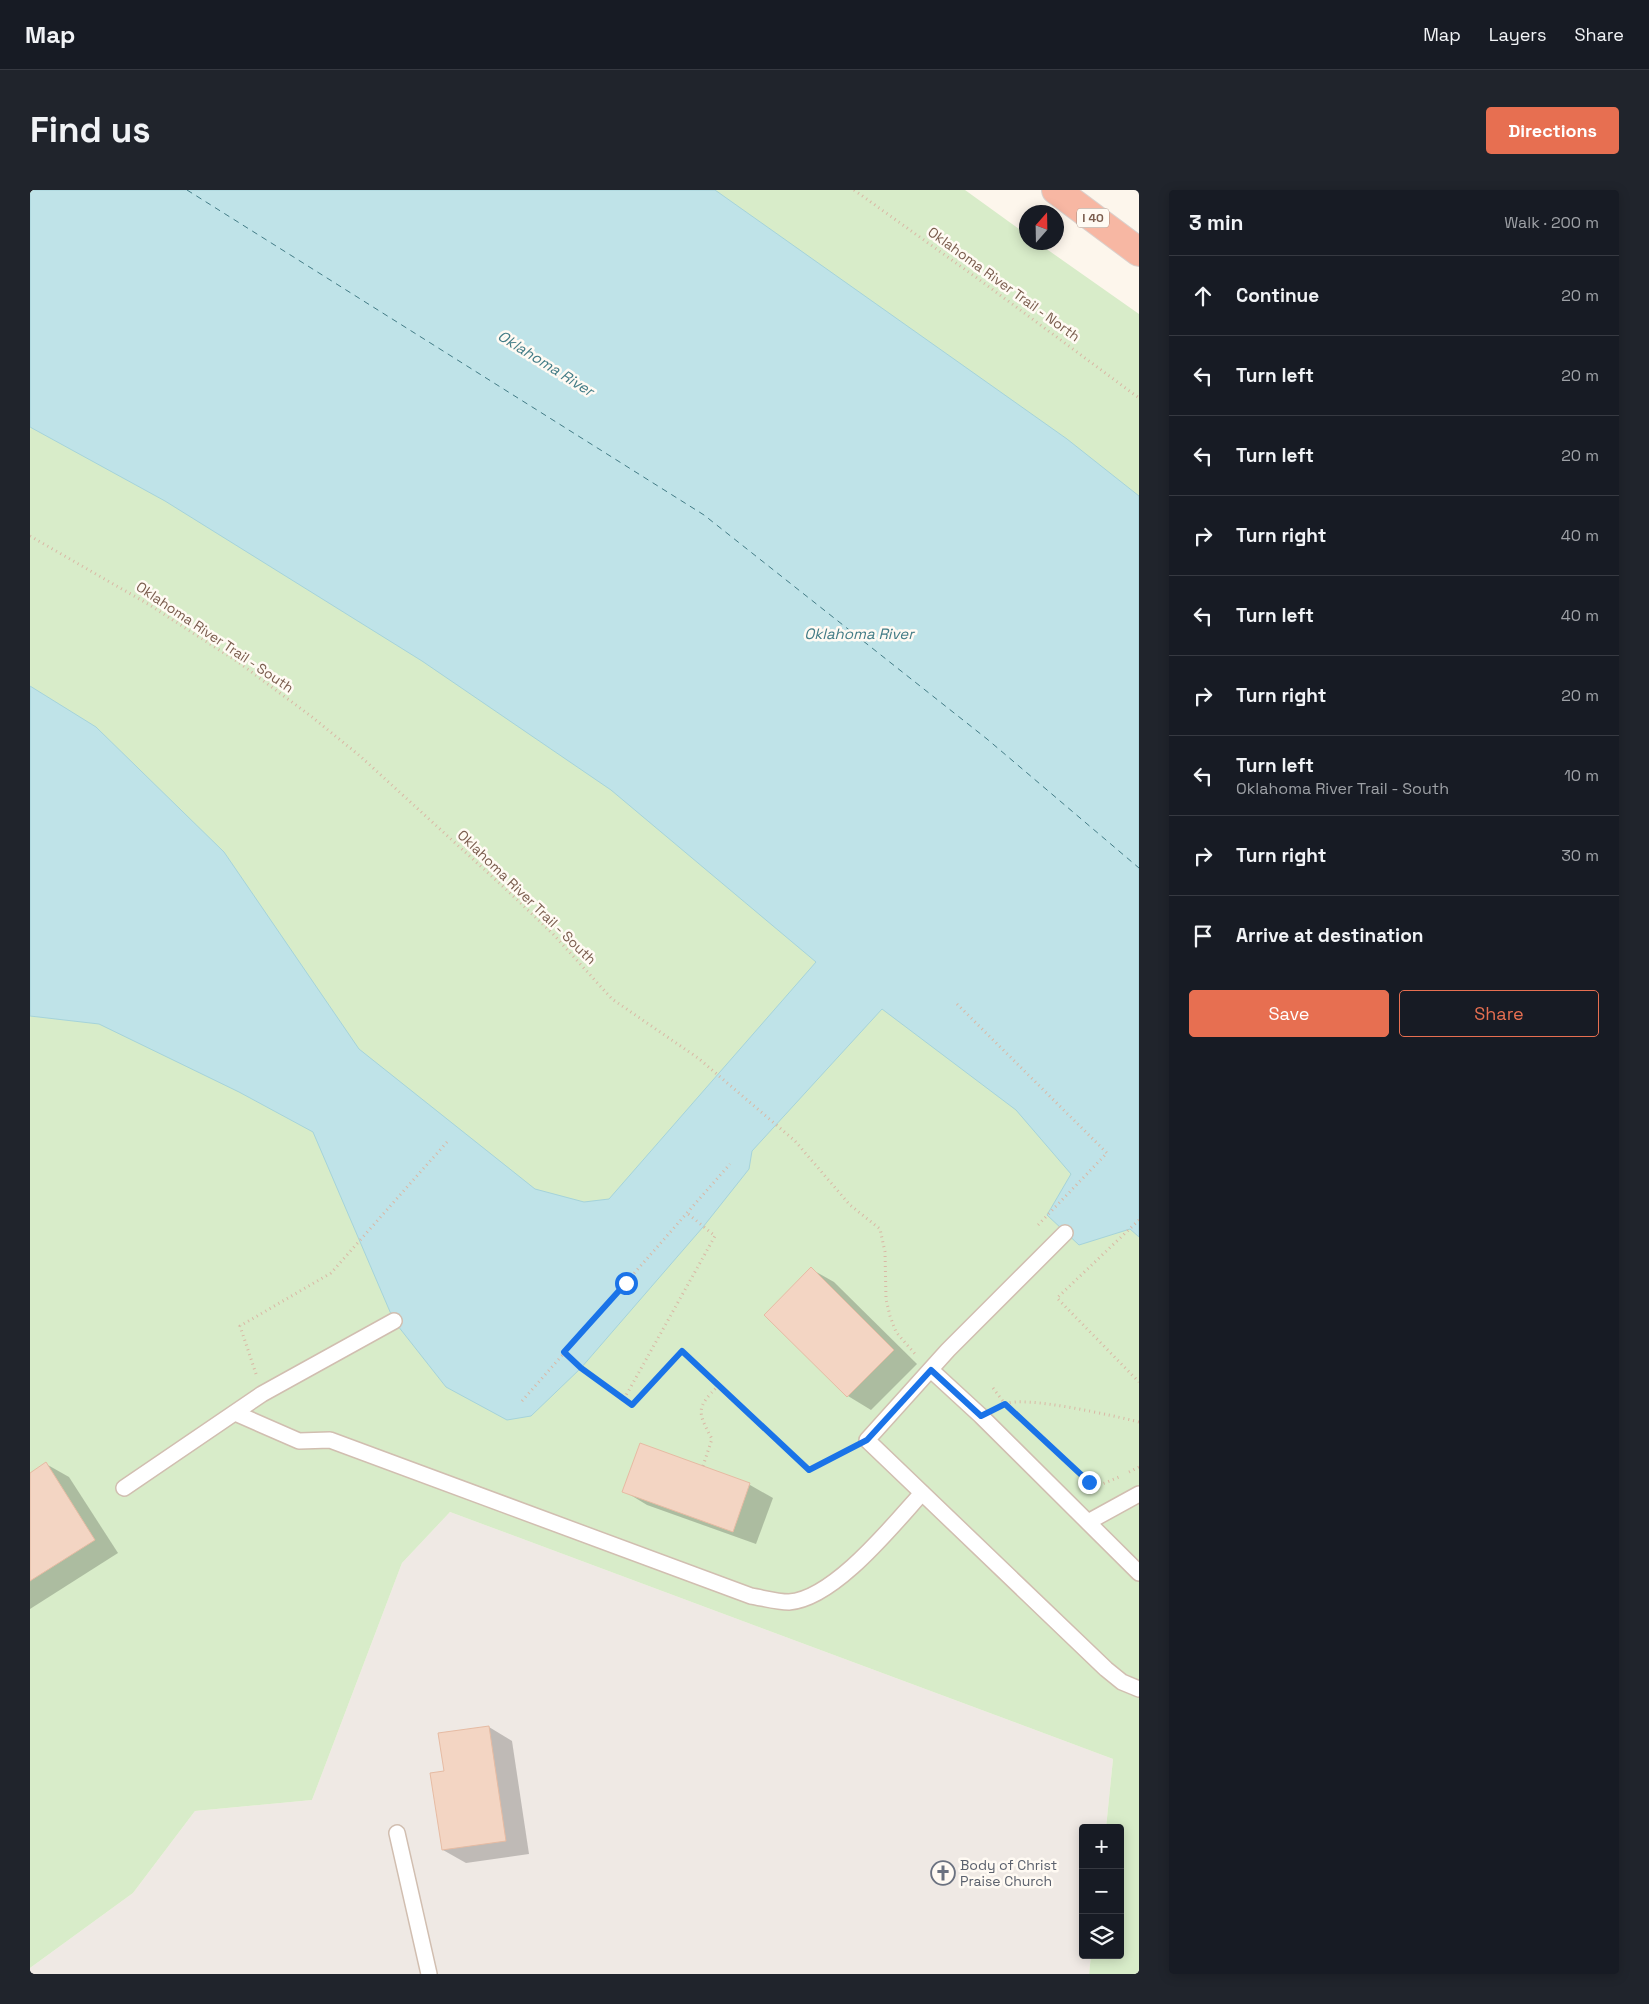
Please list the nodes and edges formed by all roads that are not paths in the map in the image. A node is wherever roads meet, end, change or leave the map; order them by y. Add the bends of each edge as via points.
1 (1056, 190) edge
2 (1139, 252) edge
3 (1065, 1233) dead end
4 (394, 1322) dead end
5 (931, 1370) junction
6 (235, 1413) junction
7 (124, 1488) dead end
8 (922, 1493) junction
9 (1139, 1494) edge
10 (1088, 1522) junction
11 (1139, 1573) edge
12 (1139, 1689) edge
13 (397, 1833) dead end
14 (429, 1974) edge

1 - 2 highway, I 40
3 - 5 lane
4 - 6 lane via 262,1394
5 - 8 lane via 867,1440
5 - 10 lane
6 - 7 lane
6 - 8 lane via 300,1441 330,1440 751,1596 790,1602 814,1594 847,1572
8 - 12 lane via 1106,1670
9 - 10 lane
10 - 11 lane
13 - 14 lane

